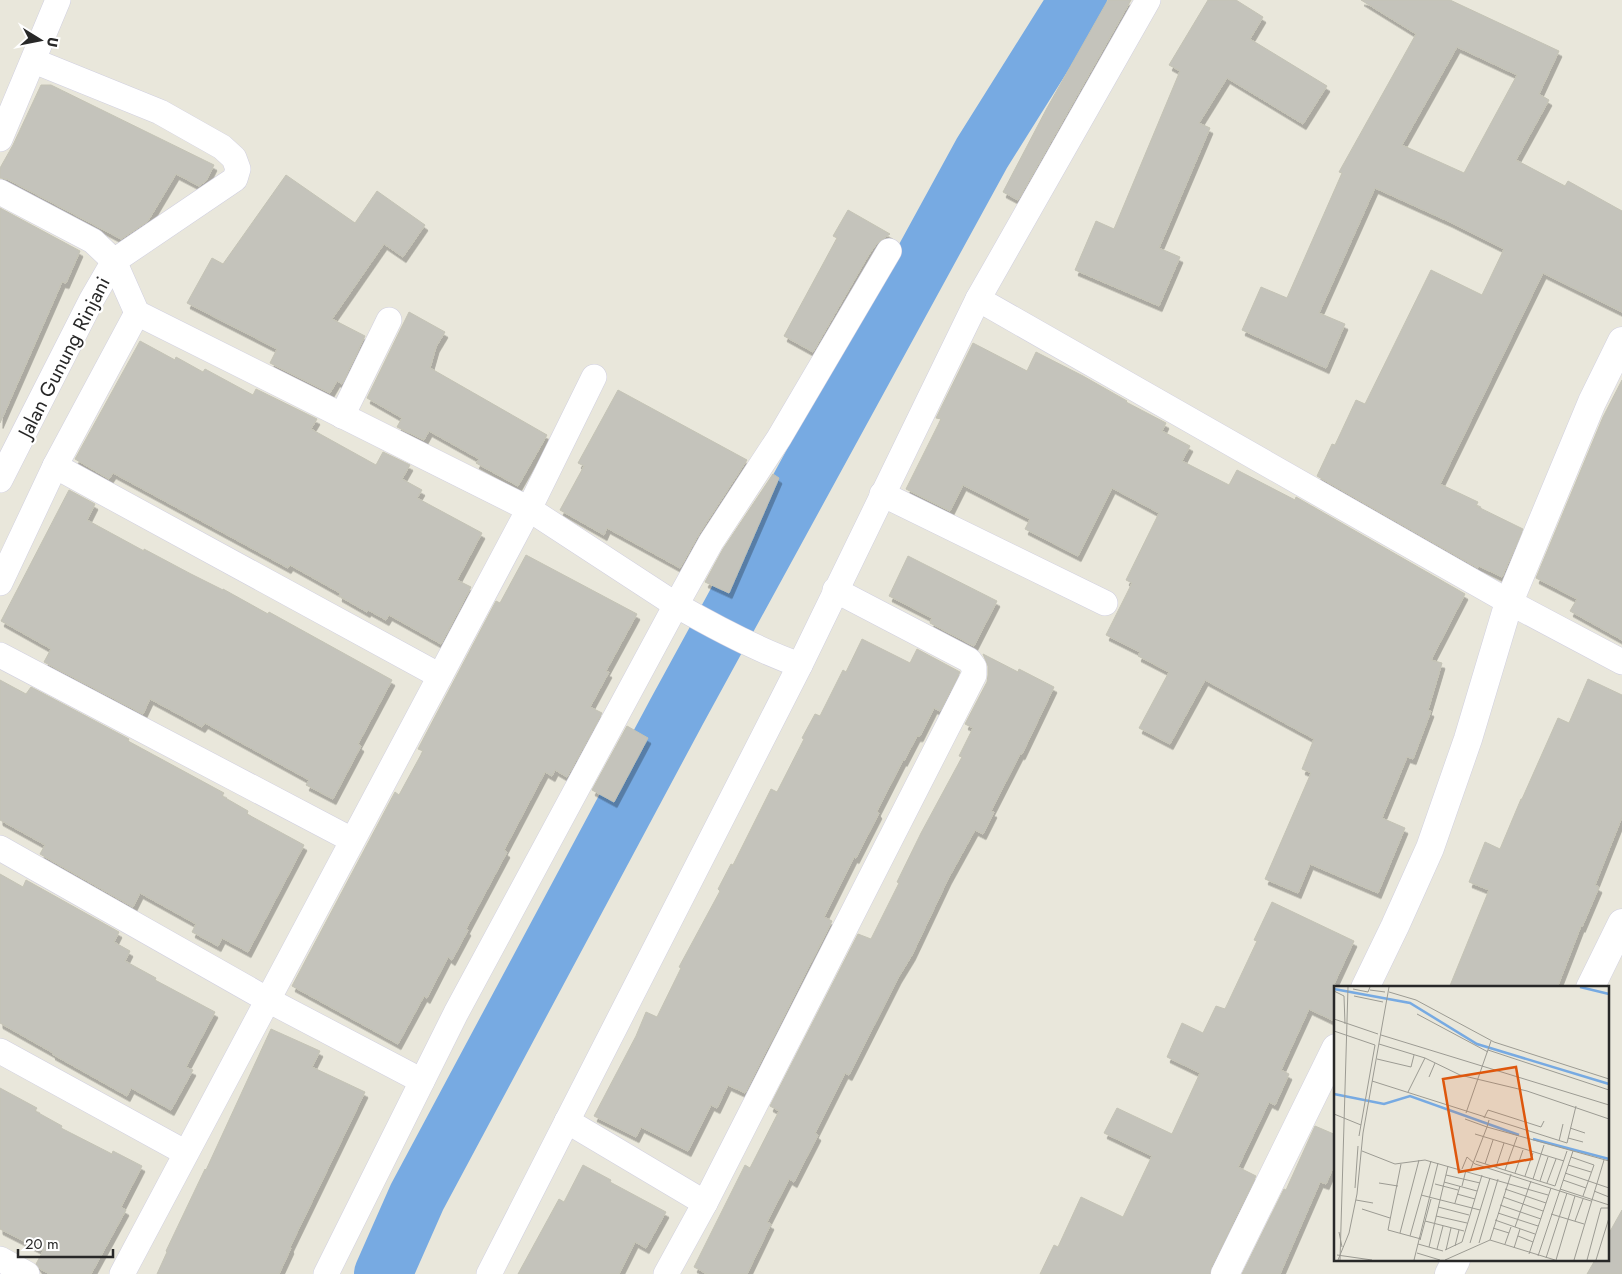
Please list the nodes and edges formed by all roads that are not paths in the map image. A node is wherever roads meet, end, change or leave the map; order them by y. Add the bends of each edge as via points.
1 (58, 0) edge
2 (1148, 0) edge
3 (34, 61) junction
4 (2, 126) edge
5 (0, 192) edge
6 (889, 251) dead end
7 (114, 261) junction
8 (978, 299) junction
9 (137, 313) junction
10 (389, 320) dead end
11 (1622, 341) edge
12 (594, 377) dead end
13 (342, 416) junction
14 (55, 466) junction
15 (0, 480) edge
16 (882, 494) junction
17 (529, 509) junction
18 (0, 583) edge
19 (835, 590) junction
20 (1509, 602) junction
21 (1105, 603) dead end
22 (676, 605) junction
23 (0, 656) edge
24 (1622, 662) edge
25 (800, 665) junction
26 (440, 676) junction
27 (352, 840) junction
28 (0, 848) edge
29 (1622, 924) edge
30 (1366, 986) edge
31 (1591, 986) edge
32 (268, 1000) junction
33 (0, 1051) edge
34 (1334, 1052) edge
35 (422, 1081) junction
36 (567, 1121) junction
37 (186, 1153) junction
38 (705, 1203) junction
39 (0, 1259) edge
40 (1455, 1262) edge
41 (27, 1274) edge
42 (122, 1274) edge
43 (326, 1274) edge
44 (489, 1274) edge
45 (666, 1274) edge
46 (1225, 1274) edge
47 (1449, 1274) edge

1 - 3 street
2 - 8 street
3 - 4 street
3 - 7 street via 160,112 222,147 234,158 238,169 235,179
5 - 7 street via 94,240
6 - 22 street
7 - 9 street
7 - 15 street, Jalan Gunung Rinjani
8 - 16 street
8 - 20 street
9 - 13 street
9 - 14 street
10 - 13 street
11 - 20 street via 1592,402
12 - 17 street
13 - 17 street
14 - 18 street
14 - 26 street
16 - 19 street
16 - 21 street
17 - 22 street
17 - 26 street
19 - 25 street
19 - 38 street via 969,660 974,667 974,675
20 - 24 street
20 - 30 street via 1468,740 1430,848
22 - 25 street via 775,656
22 - 35 street
23 - 27 street
25 - 36 street
26 - 27 street
27 - 32 street
28 - 32 street
29 - 31 street
32 - 35 street
32 - 37 street
33 - 37 street
34 - 46 street
35 - 43 street
36 - 38 street
36 - 44 street
37 - 42 street
38 - 45 street
39 - 41 street
40 - 47 street

